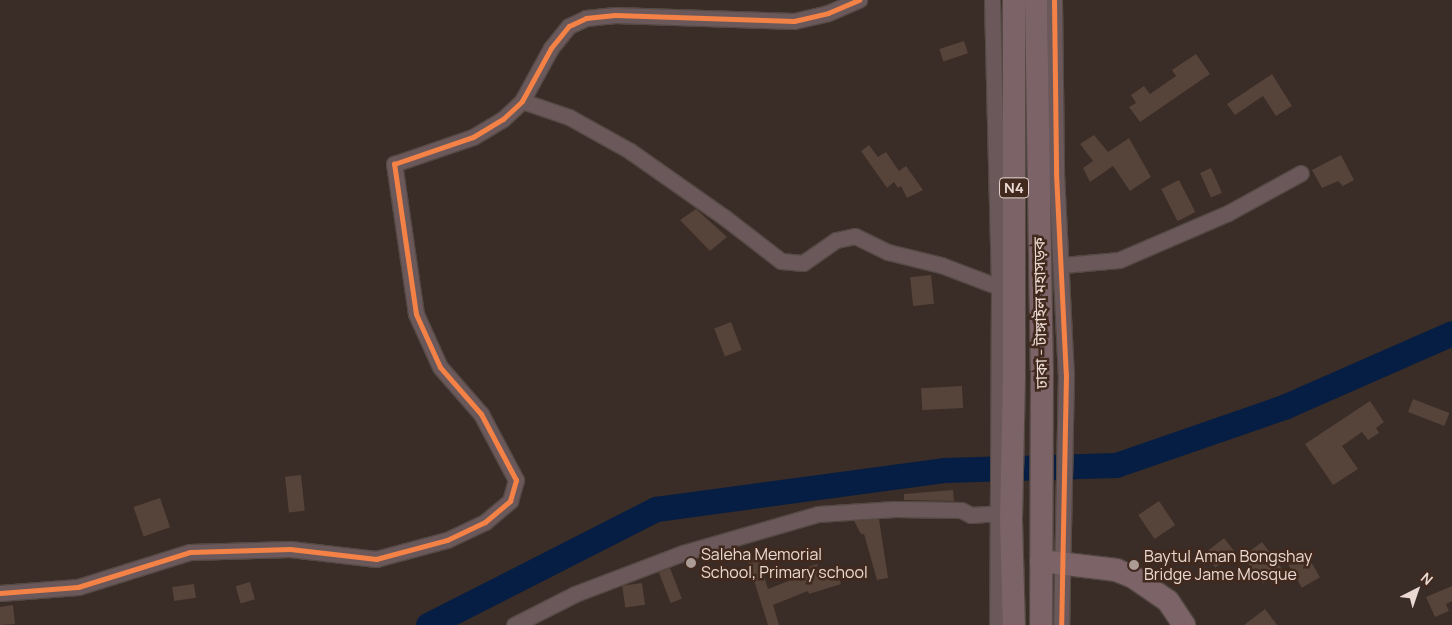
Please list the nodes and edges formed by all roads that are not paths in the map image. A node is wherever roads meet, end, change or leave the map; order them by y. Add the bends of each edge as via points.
1 (859, 0) edge
2 (992, 0) edge
3 (1014, 0) edge
4 (1036, 0) edge
5 (1054, 0) edge
6 (522, 101) junction
7 (1301, 173) dead end
8 (1063, 265) junction
9 (999, 287) junction
10 (1004, 516) junction
11 (1052, 562) junction
12 (0, 593) edge
13 (514, 625) edge
14 (997, 625) edge
15 (1014, 625) edge
16 (1041, 625) edge
17 (1061, 625) edge
18 (1184, 625) edge

1 - 6 street via 828,13 794,20 615,15 586,18 569,26 551,48
2 - 9 street
3 - 10 highway, ঢাকা - টাঙ্গাইল মহাসড়ক / N4 via 1014,376
4 - 11 highway, ঢাকা - টাঙ্গাইল মহাসড়ক / N4 via 1042,370 1040,524
5 - 8 street via 1056,173
6 - 9 street via 569,117 630,151 724,216 781,261 802,264 836,240 855,236 888,252 941,265
6 - 12 street via 503,119 473,136 394,164 416,314 440,367 481,414 506,456 516,480 510,500 485,522 447,540 376,559 290,550 190,552 78,587
7 - 8 street via 1228,213 1119,260
8 - 11 street via 1066,374 1064,492
9 - 10 street
10 - 13 street via 971,515 961,510 896,509 818,514 683,553 575,594
10 - 14 street
10 - 15 highway, N4
11 - 16 highway, ঢাকা - টাঙ্গাইল মহাসড়ক / N4
11 - 17 street
11 - 18 highway via 1116,570 1147,584 1168,601

